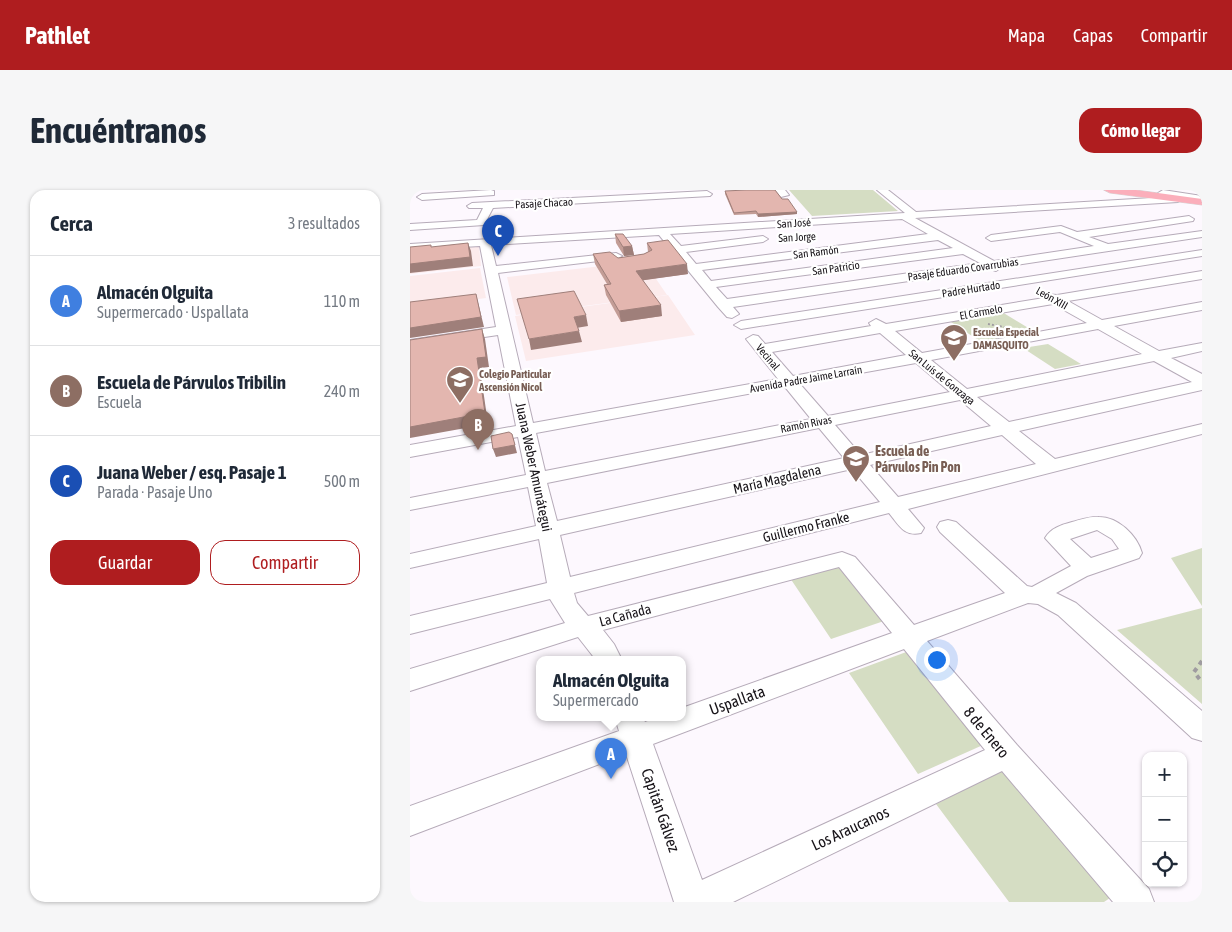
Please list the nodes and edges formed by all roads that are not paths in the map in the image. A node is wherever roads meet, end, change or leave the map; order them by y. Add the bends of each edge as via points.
1 (459, 190) edge
2 (577, 190) edge
3 (672, 190) edge
4 (692, 190) edge
5 (882, 190) edge
6 (1126, 190) edge
7 (562, 191) edge
8 (1097, 192) dead end
9 (499, 193) dead end
10 (706, 194) junction
11 (1114, 196) edge
12 (1140, 196) edge
13 (548, 197) junction
14 (1178, 199) junction
15 (595, 200) junction
16 (1202, 200) edge
17 (417, 203) edge
18 (712, 204) dead end
19 (472, 206) dead end
20 (490, 206) junction
21 (1153, 206) junction
22 (1049, 207) junction
23 (599, 213) dead end
24 (546, 214) dead end
25 (1073, 215) junction
26 (911, 218) junction
27 (1189, 219) junction
28 (1007, 221) dead end
29 (1202, 224) edge
30 (410, 227) edge
31 (666, 227) junction
32 (869, 230) dead end
33 (939, 232) junction
34 (1030, 233) junction
35 (1202, 234) edge
36 (1076, 235) junction
37 (776, 238) dead end
38 (609, 243) junction
39 (634, 244) dead end
40 (1131, 244) junction
41 (410, 247) edge
42 (486, 247) junction
43 (1107, 248) junction
44 (677, 250) junction
45 (964, 250) junction
46 (1074, 253) junction
47 (1202, 253) edge
48 (616, 256) junction
49 (1039, 258) junction
50 (1165, 259) junction
51 (628, 261) edge
52 (991, 265) junction
53 (693, 268) junction
54 (491, 270) junction
55 (1202, 274) edge
56 (1021, 281) junction
57 (707, 285) junction
58 (833, 288) junction
59 (1054, 300) junction
60 (723, 304) junction
61 (1202, 306) edge
62 (856, 307) junction
63 (741, 325) junction
64 (1100, 325) junction
65 (882, 328) junction
66 (504, 330) junction
67 (410, 344) edge
68 (1202, 347) edge
69 (761, 348) junction
70 (1156, 356) junction
71 (919, 358) junction
72 (789, 382) junction
73 (1202, 383) edge
74 (962, 394) junction
75 (822, 421) junction
76 (1005, 429) junction
77 (526, 430) junction
78 (1202, 430) edge
79 (410, 451) edge
80 (857, 462) junction
81 (1051, 466) junction
82 (537, 478) junction
83 (410, 504) edge
84 (894, 505) junction
85 (948, 527) dead end
86 (913, 528) dead end
87 (548, 530) junction
88 (842, 559) joint
89 (410, 561) edge
90 (1088, 569) dead end
91 (561, 587) junction
92 (1029, 595) junction
93 (410, 624) edge
94 (581, 627) junction
95 (908, 637) junction
96 (607, 656) edge
97 (410, 680) edge
98 (686, 710) edge
99 (651, 721) edge
100 (633, 727) edge
101 (1202, 729) edge
102 (1006, 754) junction
103 (410, 821) edge
104 (693, 902) edge
105 (1136, 902) edge

1 - 17 street, Pasaje Chacao
2 - 15 street
3 - 15 street
4 - 10 street
5 - 26 street, León XIII
6 - 16 main road
7 - 13 street
8 - 11 main road
9 - 17 street, Pasaje Chacao
10 - 15 street, Pasaje Chacao
10 - 18 street
11 - 12 main road
11 - 14 main road
11 - 22 street, San José
12 - 14 street
12 - 16 street
12 - 21 street
13 - 15 street, Pasaje Chacao
13 - 20 street, Pasaje Chacao
13 - 24 street
14 - 16 main road
15 - 23 street
19 - 20 street, Pasaje Chacao
20 - 30 street via 480,222
21 - 25 street
21 - 27 street
22 - 25 street
22 - 26 street, San José
25 - 28 street
26 - 31 street, San José
26 - 32 street
26 - 33 street, León XIII
27 - 29 street
27 - 36 street
31 - 42 street, San José via 542,235
31 - 44 street, Vecinal
33 - 45 street, León XIII
33 - 53 street, San Ramón
34 - 36 street via 1062,228
34 - 46 street
34 - 49 street via 994,238
35 - 40 street, Pasaje Eduardo Covarrubias
36 - 43 street
37 - 44 street, San Jorge
38 - 39 street via 606,238 628,236
38 - 42 street
38 - 48 street
40 - 43 street, Pasaje Eduardo Covarrubias
40 - 50 street
41 - 42 street, San José
42 - 54 street, Juana Weber Amunátegui
43 - 46 street, Pasaje Eduardo Covarrubias
44 - 53 street, Vecinal
45 - 52 street, León XIII
45 - 57 street, San Patricio
46 - 49 street, Pasaje Eduardo Covarrubias
47 - 50 street, Padre Hurtado
48 - 51 street via 619,262
48 - 54 street
49 - 52 street, Pasaje Eduardo Covarrubias
50 - 55 street
50 - 56 street, Padre Hurtado
52 - 56 street, León XIII
52 - 58 street, Pasaje Eduardo Covarrubias
53 - 57 street, Vecinal
54 - 66 street, Juana Weber Amunátegui
55 - 59 street, El Carmelo
56 - 59 street, León XIII
56 - 62 street, Padre Hurtado
57 - 60 street, Vecinal
58 - 60 street, Pasaje Eduardo Covarrubias
58 - 62 street, San Luis de Gonzaga
59 - 64 street, León XIII
59 - 65 street, El Carmelo
60 - 63 street, Vecinal
61 - 64 street, Avenida Padre Jaime Larraín
62 - 63 street, Padre Hurtado
62 - 65 street, San Luis de Gonzaga
63 - 69 street, Vecinal
64 - 70 street, León XIII
64 - 71 street, Avenida Padre Jaime Larraín
65 - 69 street, El Carmelo
65 - 71 street, San Luis de Gonzaga
66 - 67 street
66 - 77 street, Juana Weber Amunátegui
68 - 70 street, Ramón Rivas
69 - 72 street, Vecinal
70 - 73 street, León XIII
70 - 74 street, Ramón Rivas
71 - 72 street, Avenida Padre Jaime Larraín
71 - 74 street, San Luis de Gonzaga
72 - 75 street, Vecinal
72 - 77 street, Avenida Padre Jaime Larraín
73 - 76 street, María Magdalena
74 - 75 street, Ramón Rivas
74 - 76 street, San Luis de Gonzaga
75 - 80 street, Vecinal
75 - 82 street, Ramón Rivas
76 - 80 street, María Magdalena
76 - 81 street, San Luis de Gonzaga
77 - 79 street, Avenida Padre Jaime Larraín
77 - 82 street, Juana Weber Amunátegui
78 - 81 street, Guillermo Franke
80 - 84 street, Vecinal
80 - 87 street, María Magdalena
81 - 84 street, Guillermo Franke
82 - 83 street, Ramón Rivas
82 - 87 street, Juana Weber Amunátegui
84 - 86 street, Vecinal
84 - 91 street, Guillermo Franke
85 - 92 street
87 - 89 street, María Magdalena
87 - 91 street, Juana Weber Amunátegui
88 - 94 street, La Cañada
88 - 95 street, 8 de Enero
90 - 92 street, Uspallata via 1050,583
91 - 93 street, Guillermo Franke
91 - 94 street, Juana Weber Amunátegui via 568,610
92 - 95 street, Uspallata
92 - 101 street via 1051,599 1067,609
94 - 96 street via 596,638
94 - 97 street, La Cañada
95 - 98 street, Uspallata
95 - 102 street, 8 de Enero
99 - 100 street, Uspallata
100 - 103 street, Uspallata
100 - 104 street, Capitán Gálvez
102 - 104 street, Los Araucanos
102 - 105 street, 8 de Enero

